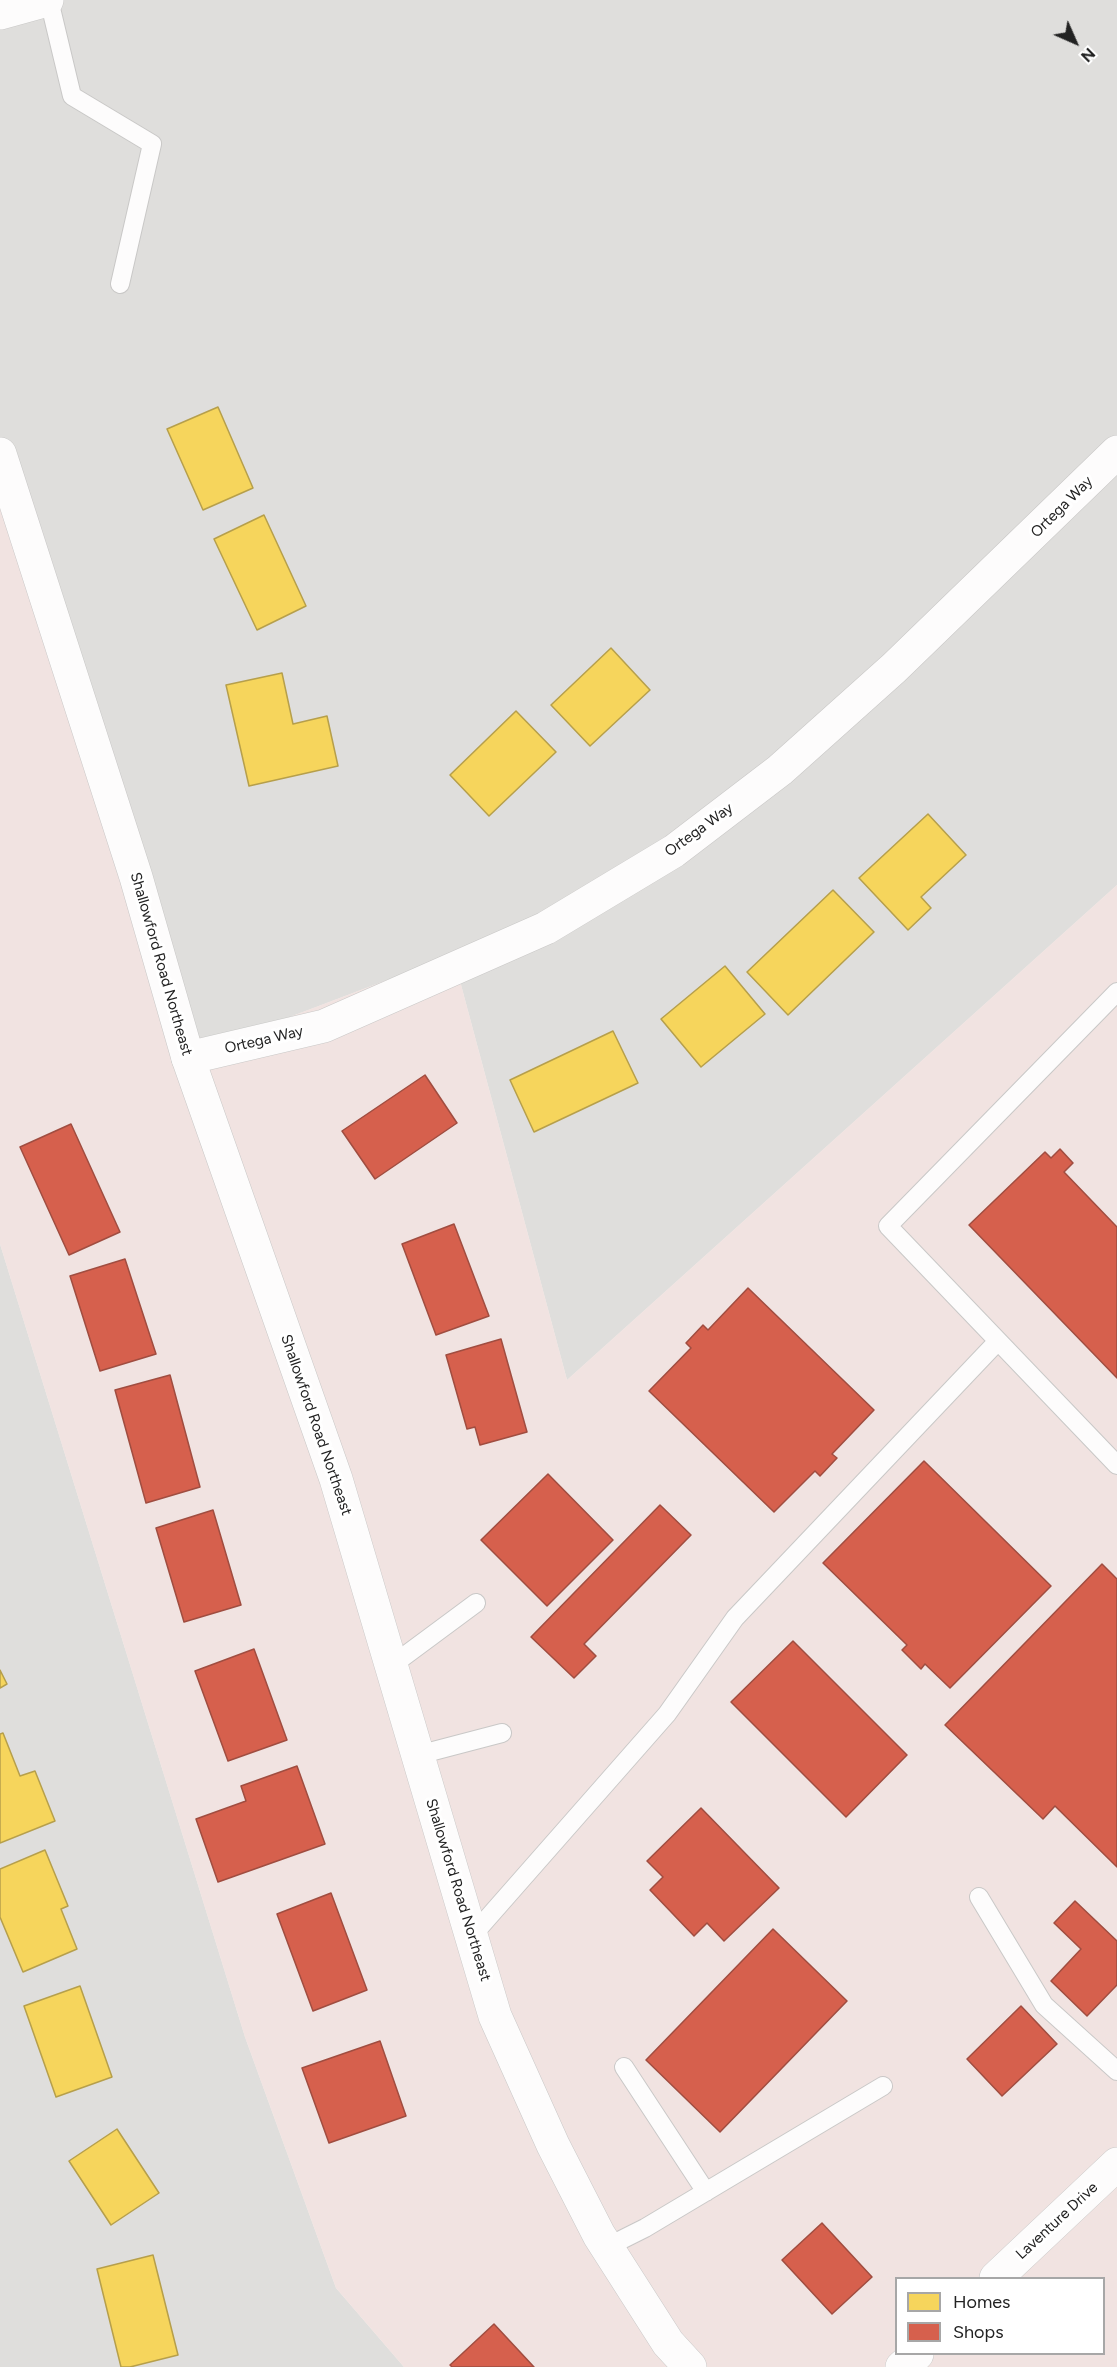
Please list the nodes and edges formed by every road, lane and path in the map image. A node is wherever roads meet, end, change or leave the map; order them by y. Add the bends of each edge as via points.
1 (48, 0) edge
2 (0, 13) edge
3 (120, 284) dead end
4 (1117, 452) edge
5 (0, 454) edge
6 (1117, 992) edge
7 (188, 1058) junction
8 (998, 1341) junction
9 (1117, 1465) edge
10 (476, 1603) dead end
11 (391, 1666) junction
12 (502, 1733) dead end
13 (418, 1755) junction
14 (979, 1897) dead end
15 (471, 1937) junction
16 (624, 2067) dead end
17 (1117, 2071) edge
18 (883, 2086) dead end
19 (1117, 2164) edge
20 (706, 2192) junction
21 (607, 2247) junction
22 (997, 2277) edge
23 (915, 2355) edge
24 (690, 2367) edge
25 (902, 2367) edge

1 - 2 street
1 - 3 lane via 72,96 152,144
4 - 7 street, Ortega Way via 894,668 780,770 674,851 546,928 324,1026
5 - 7 street, Shallowford Road Northeast via 136,877
6 - 8 lane via 888,1226
7 - 11 street, Shallowford Road Northeast via 336,1479
8 - 9 lane
8 - 15 lane via 735,1618 667,1714
10 - 11 lane
11 - 13 street, Shallowford Road Northeast
12 - 13 lane
13 - 15 street, Shallowford Road Northeast
14 - 17 lane via 1044,2005
15 - 21 street, Shallowford Road Northeast via 495,2016 553,2145
16 - 20 lane
18 - 20 lane
19 - 22 street, Laventure Drive
20 - 21 lane
21 - 24 street, Shallowford Road Northeast via 668,2343
23 - 25 street

